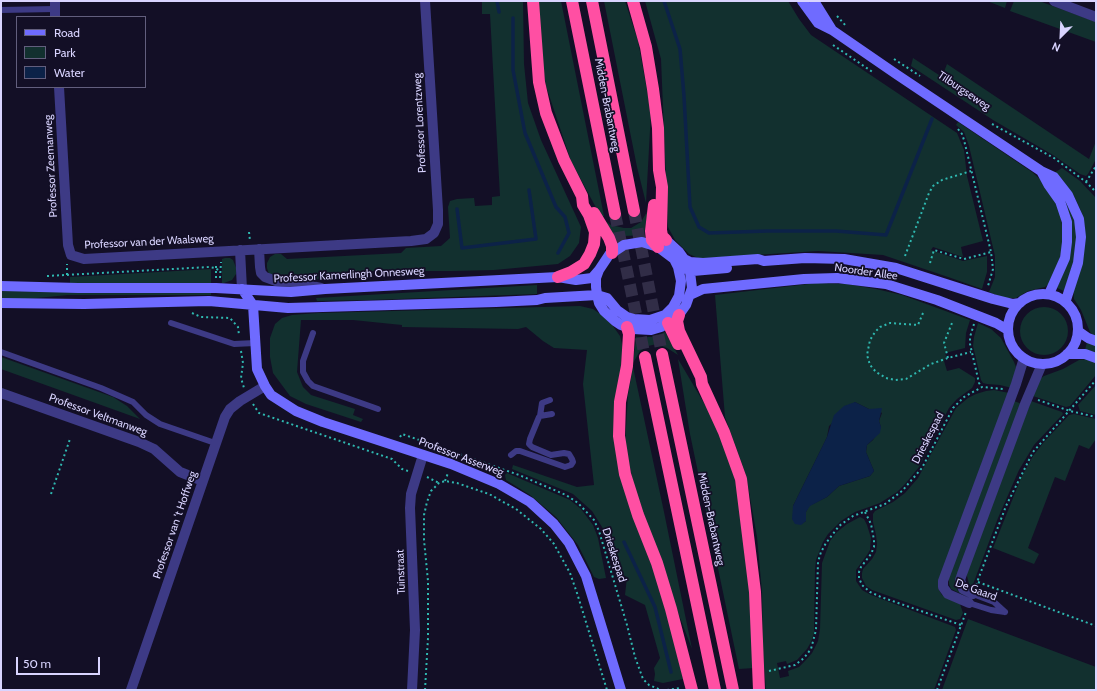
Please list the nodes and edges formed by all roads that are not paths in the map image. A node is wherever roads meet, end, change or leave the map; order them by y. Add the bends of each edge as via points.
1 (425, 1) edge
2 (533, 1) edge
3 (572, 1) edge
4 (592, 1) edge
5 (633, 1) edge
6 (802, 1) edge
7 (814, 1) edge
8 (1054, 1) edge
9 (55, 9) edge
10 (1, 10) edge
11 (1096, 17) edge
12 (832, 30) junction
13 (59, 88) edge
14 (1041, 171) junction
15 (582, 196) junction
16 (634, 211) tunnel mouth
17 (615, 214) tunnel mouth
18 (426, 239) joint
19 (662, 243) junction
20 (68, 245) joint
21 (259, 249) junction
22 (240, 250) junction
23 (612, 252) junction
24 (764, 261) junction
25 (681, 263) junction
26 (599, 270) junction
27 (689, 270) junction
28 (558, 277) junction
29 (1, 286) edge
30 (242, 289) junction
31 (325, 289) junction
32 (263, 290) junction
33 (1049, 294) junction
34 (597, 295) junction
35 (690, 295) junction
36 (537, 300) junction
37 (1066, 300) junction
38 (1, 303) edge
39 (1020, 303) junction
40 (253, 305) junction
41 (602, 307) junction
42 (674, 313) junction
43 (171, 323) dead end
44 (668, 323) junction
45 (627, 327) junction
46 (1008, 330) junction
47 (1078, 331) junction
48 (313, 333) dead end
49 (1096, 341) edge
50 (255, 343) junction
51 (1, 352) edge
52 (662, 354) tunnel mouth
53 (1067, 354) junction
54 (645, 357) tunnel mouth
55 (1096, 357) edge
56 (1024, 358) junction
57 (1042, 364) junction
58 (702, 384) junction
59 (265, 386) junction
60 (1, 393) edge
61 (550, 400) dead end
62 (378, 409) dead end
63 (552, 414) dead end
64 (540, 416) junction
65 (215, 443) junction
66 (423, 455) junction
67 (511, 455) dead end
68 (203, 481) junction
69 (131, 690) edge
70 (412, 690) edge
71 (621, 690) edge
72 (692, 690) edge
73 (715, 690) edge
74 (733, 690) edge
75 (759, 690) edge

1 - 18 street, Professor Lorentzweg via 438,210 438,224 434,233
2 - 15 highway via 539,82 546,113 564,160
3 - 17 highway, Midden-Brabantweg
4 - 16 highway, Midden-Brabantweg
5 - 19 highway via 646,47 658,128
6 - 12 street via 818,23
7 - 12 street
8 - 11 street
9 - 10 lane
12 - 14 street
13 - 20 street, Professor Zeemanweg
14 - 33 street via 1060,201 1067,222 1064,258
14 - 37 street via 1054,177 1068,195 1079,219 1081,237 1078,263
15 - 23 highway via 609,238
15 - 28 highway via 583,205 594,227 594,244 584,264
18 - 21 street, Professor van der Waalsweg
19 - 23 street via 636,242
19 - 25 street via 680,252
20 - 22 street, Professor van der Waalsweg via 71,255 84,259
21 - 22 street, Professor van der Waalsweg
21 - 31 street via 261,273 265,277
22 - 30 street
23 - 26 street
24 - 25 street, Noorder Allee via 758,259
24 - 27 street, Noorder Allee via 748,266 704,271
24 - 39 street, Noorder Allee via 804,258 855,260 896,268 993,300
25 - 27 street
25 - 42 street via 679,296
26 - 28 street, Professor Kamerlingh Onnesweg via 592,278 576,280
26 - 34 street via 596,278
27 - 35 street via 692,283
28 - 31 street, Professor Kamerlingh Onnesweg
29 - 30 street, Professor Kamerlingh Onnesweg
30 - 32 street, Professor Kamerlingh Onnesweg
30 - 40 street
31 - 32 street, Professor Kamerlingh Onnesweg via 291,292
32 - 40 street
33 - 37 street
33 - 39 street via 1033,295
34 - 36 street
34 - 41 street
34 - 42 street via 607,298 622,314 634,320 654,319
35 - 42 street via 686,306
35 - 46 street, Noorder Allee via 703,289 838,278 886,284 937,300
36 - 40 street via 423,305
36 - 41 street via 544,303 591,302
37 - 47 street via 1076,315
38 - 40 street via 209,301
39 - 46 street via 1012,312
40 - 50 street, Professor Asserweg
41 - 45 street via 615,321
42 - 44 street
42 - 58 highway
43 - 50 lane via 234,344
44 - 45 street via 651,330
44 - 58 highway
45 - 72 highway via 627,366 620,402 620,436 625,474 657,563
46 - 56 street via 1014,349
47 - 49 street
47 - 53 street
48 - 62 lane via 303,361 303,372 308,381 313,386
50 - 59 street, Professor Asserweg via 257,369
51 - 65 lane via 101,388 133,402 160,424
52 - 74 highway, Midden-Brabantweg
53 - 55 street
53 - 57 street via 1056,362
54 - 73 highway
56 - 57 street
56 - 57 street, De Gaard via 944,581 943,588 948,594 971,599 960,580
58 - 75 highway via 724,432 741,479 755,592
59 - 65 street, Professor van 't Hoffweg via 230,409
59 - 66 street, Professor Asserweg via 271,395 296,411
60 - 68 street, Professor Veltmanweg via 154,448 180,472
61 - 64 lane via 542,403
63 - 64 lane
64 - 67 lane via 530,439 530,446 551,454 566,454 572,458 572,464 565,467 520,451
65 - 68 street, Professor van 't Hoffweg
66 - 70 street, Tuinstraat via 411,494 410,508 415,630
66 - 71 street, Professor Asserweg via 486,478 515,492 534,505 554,524 569,543 586,576
68 - 69 street, Professor van 't Hoffweg

